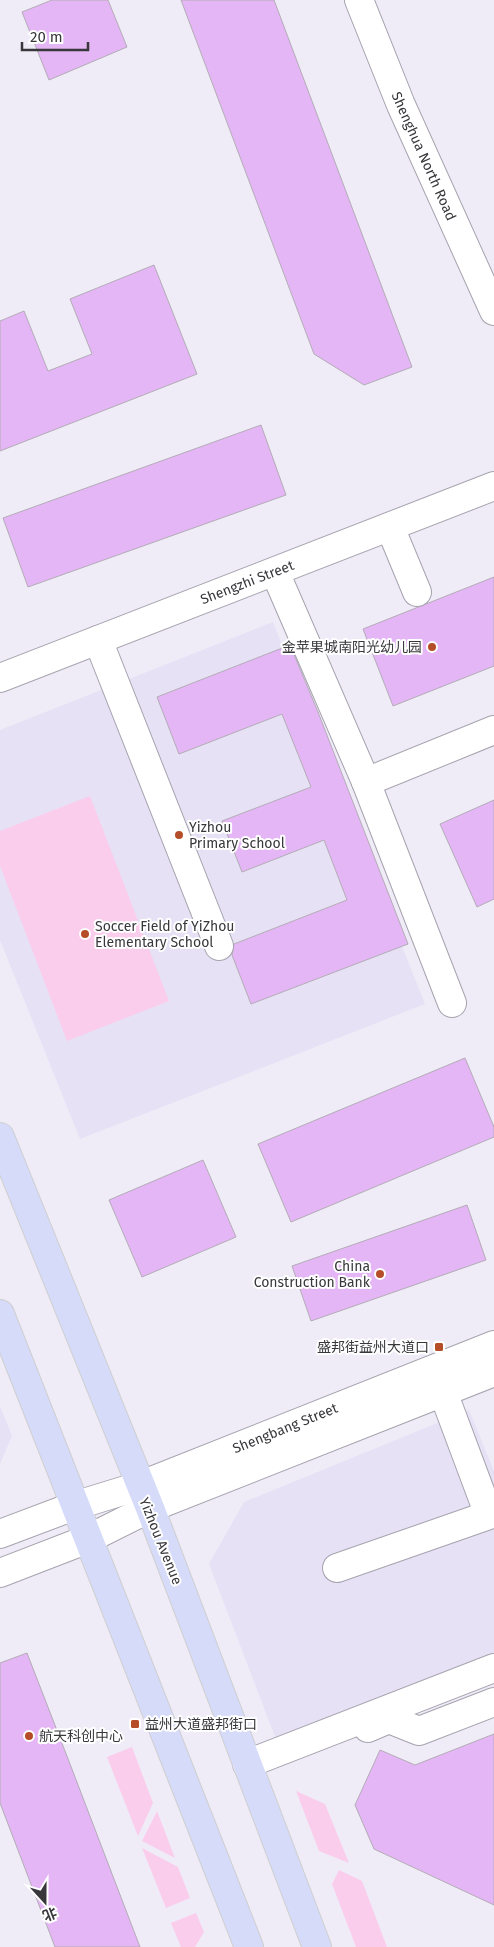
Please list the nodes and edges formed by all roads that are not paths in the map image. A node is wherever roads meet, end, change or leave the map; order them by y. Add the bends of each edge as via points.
1 (359, 0) edge
2 (494, 311) edge
3 (494, 486) edge
4 (390, 527) junction
5 (275, 572) junction
6 (417, 592) dead end
7 (98, 640) junction
8 (0, 678) edge
9 (494, 730) edge
10 (366, 782) junction
11 (219, 946) dead end
12 (452, 1003) dead end
13 (0, 1136) edge
14 (0, 1314) edge
15 (494, 1345) edge
16 (494, 1372) edge
17 (443, 1392) junction
18 (145, 1497) junction
19 (74, 1506) junction
20 (0, 1534) edge
21 (88, 1539) junction
22 (337, 1568) dead end
23 (0, 1573) edge
24 (494, 1668) edge
25 (494, 1702) edge
26 (249, 1769) junction
27 (249, 1947) edge
28 (316, 1947) edge

1 - 2 street, Shenghua North Road via 401,106
3 - 4 street, Shengzhi Street
4 - 5 street, Shengzhi Street
4 - 6 street
5 - 7 street, Shengzhi Street
5 - 10 street
7 - 8 street, Shengzhi Street
7 - 11 street
9 - 10 street
10 - 12 street
13 - 18 main road, Yizhou Avenue
14 - 19 main road
15 - 18 street, Shengbang Street
16 - 17 street, Shengbang Street
17 - 18 street, Shengbang Street
17 - 22 street via 489,1515
18 - 19 street, Shengbang Street
18 - 21 street, Shengbang Street
18 - 26 main road, Yizhou Avenue
19 - 20 street, Shengbang Street
19 - 21 main road
21 - 23 street, Shengbang Street
21 - 27 main road
24 - 26 street
25 - 26 street via 419,1731 389,1719
26 - 28 main road, Yizhou Avenue

